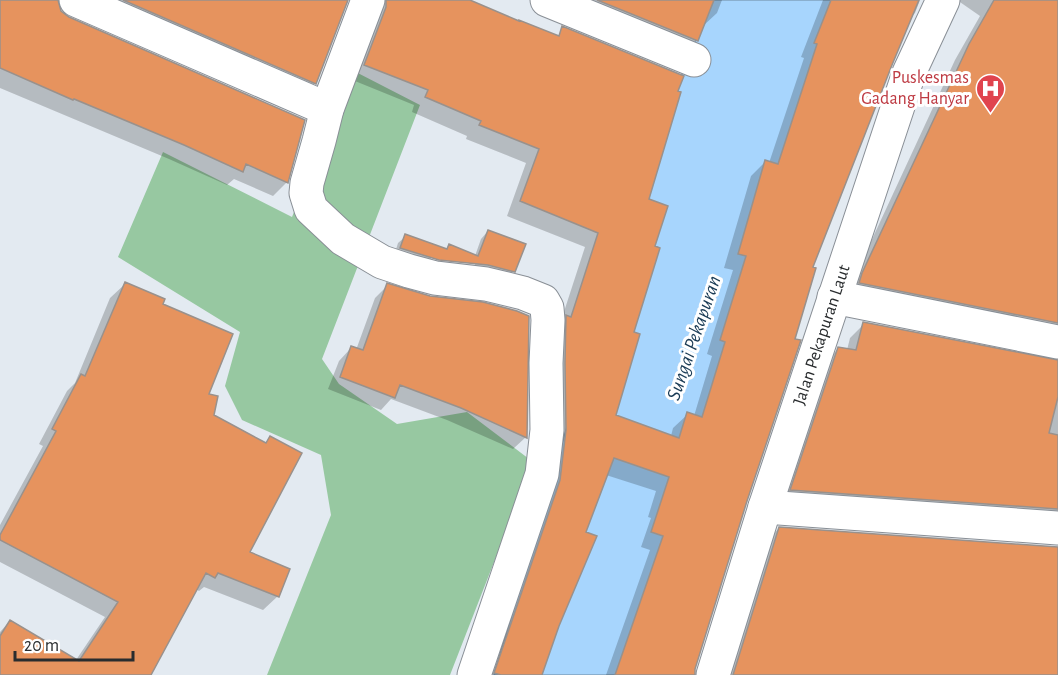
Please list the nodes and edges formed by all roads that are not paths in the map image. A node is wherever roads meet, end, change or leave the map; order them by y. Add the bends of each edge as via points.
1 (76, 0) edge
2 (368, 0) edge
3 (547, 0) edge
4 (943, 0) edge
5 (694, 60) dead end
6 (327, 109) junction
7 (834, 297) junction
8 (1058, 342) edge
9 (765, 507) junction
10 (1058, 528) edge
11 (474, 675) edge
12 (713, 675) edge

1 - 6 street
2 - 6 street
3 - 5 street
4 - 7 street, Jalan Pekapuran Laut via 909,73
6 - 11 street via 306,193 311,208 343,240 382,262 409,271 523,293 543,301 548,308 547,430 542,474
7 - 8 street
7 - 9 street, Jalan Pekapuran Laut
9 - 10 street
9 - 12 street, Jalan Pekapuran Laut

